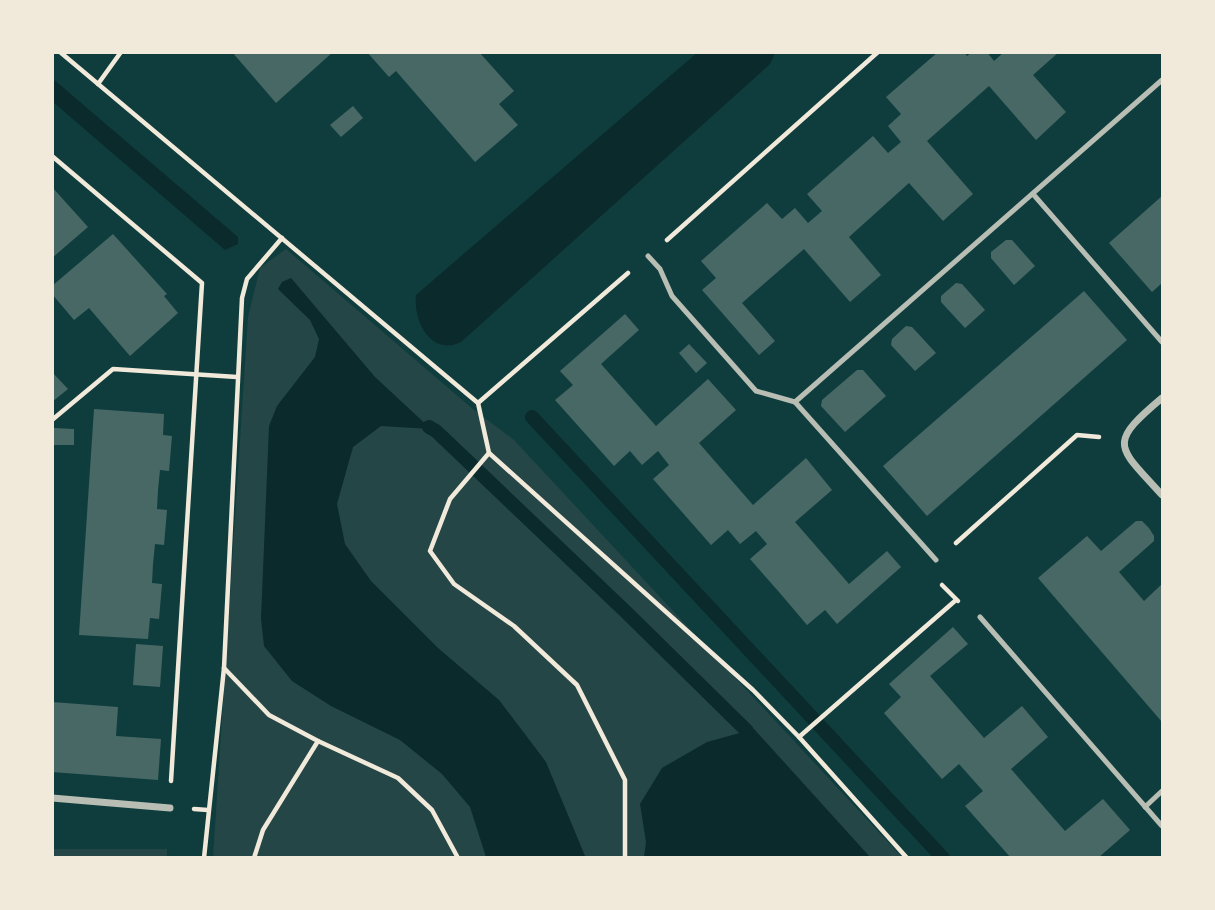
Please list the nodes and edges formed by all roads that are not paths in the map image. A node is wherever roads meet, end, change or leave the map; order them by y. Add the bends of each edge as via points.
1 (1163, 80) edge
2 (1034, 194) junction
3 (648, 256) road end
4 (1163, 342) edge
5 (1163, 398) edge
6 (794, 402) junction
7 (1163, 495) edge
8 (936, 560) road end
9 (980, 617) road end
10 (1163, 791) edge
11 (52, 798) edge
12 (1145, 807) junction
13 (170, 808) road end
14 (1163, 826) edge

1 - 2 lane
2 - 4 lane
2 - 6 lane
3 - 6 lane via 660,269 672,296 756,391
5 - 7 street via 1134,422 1124,440 1130,459
6 - 8 lane
9 - 12 lane
10 - 12 lane
11 - 13 street
12 - 14 lane

